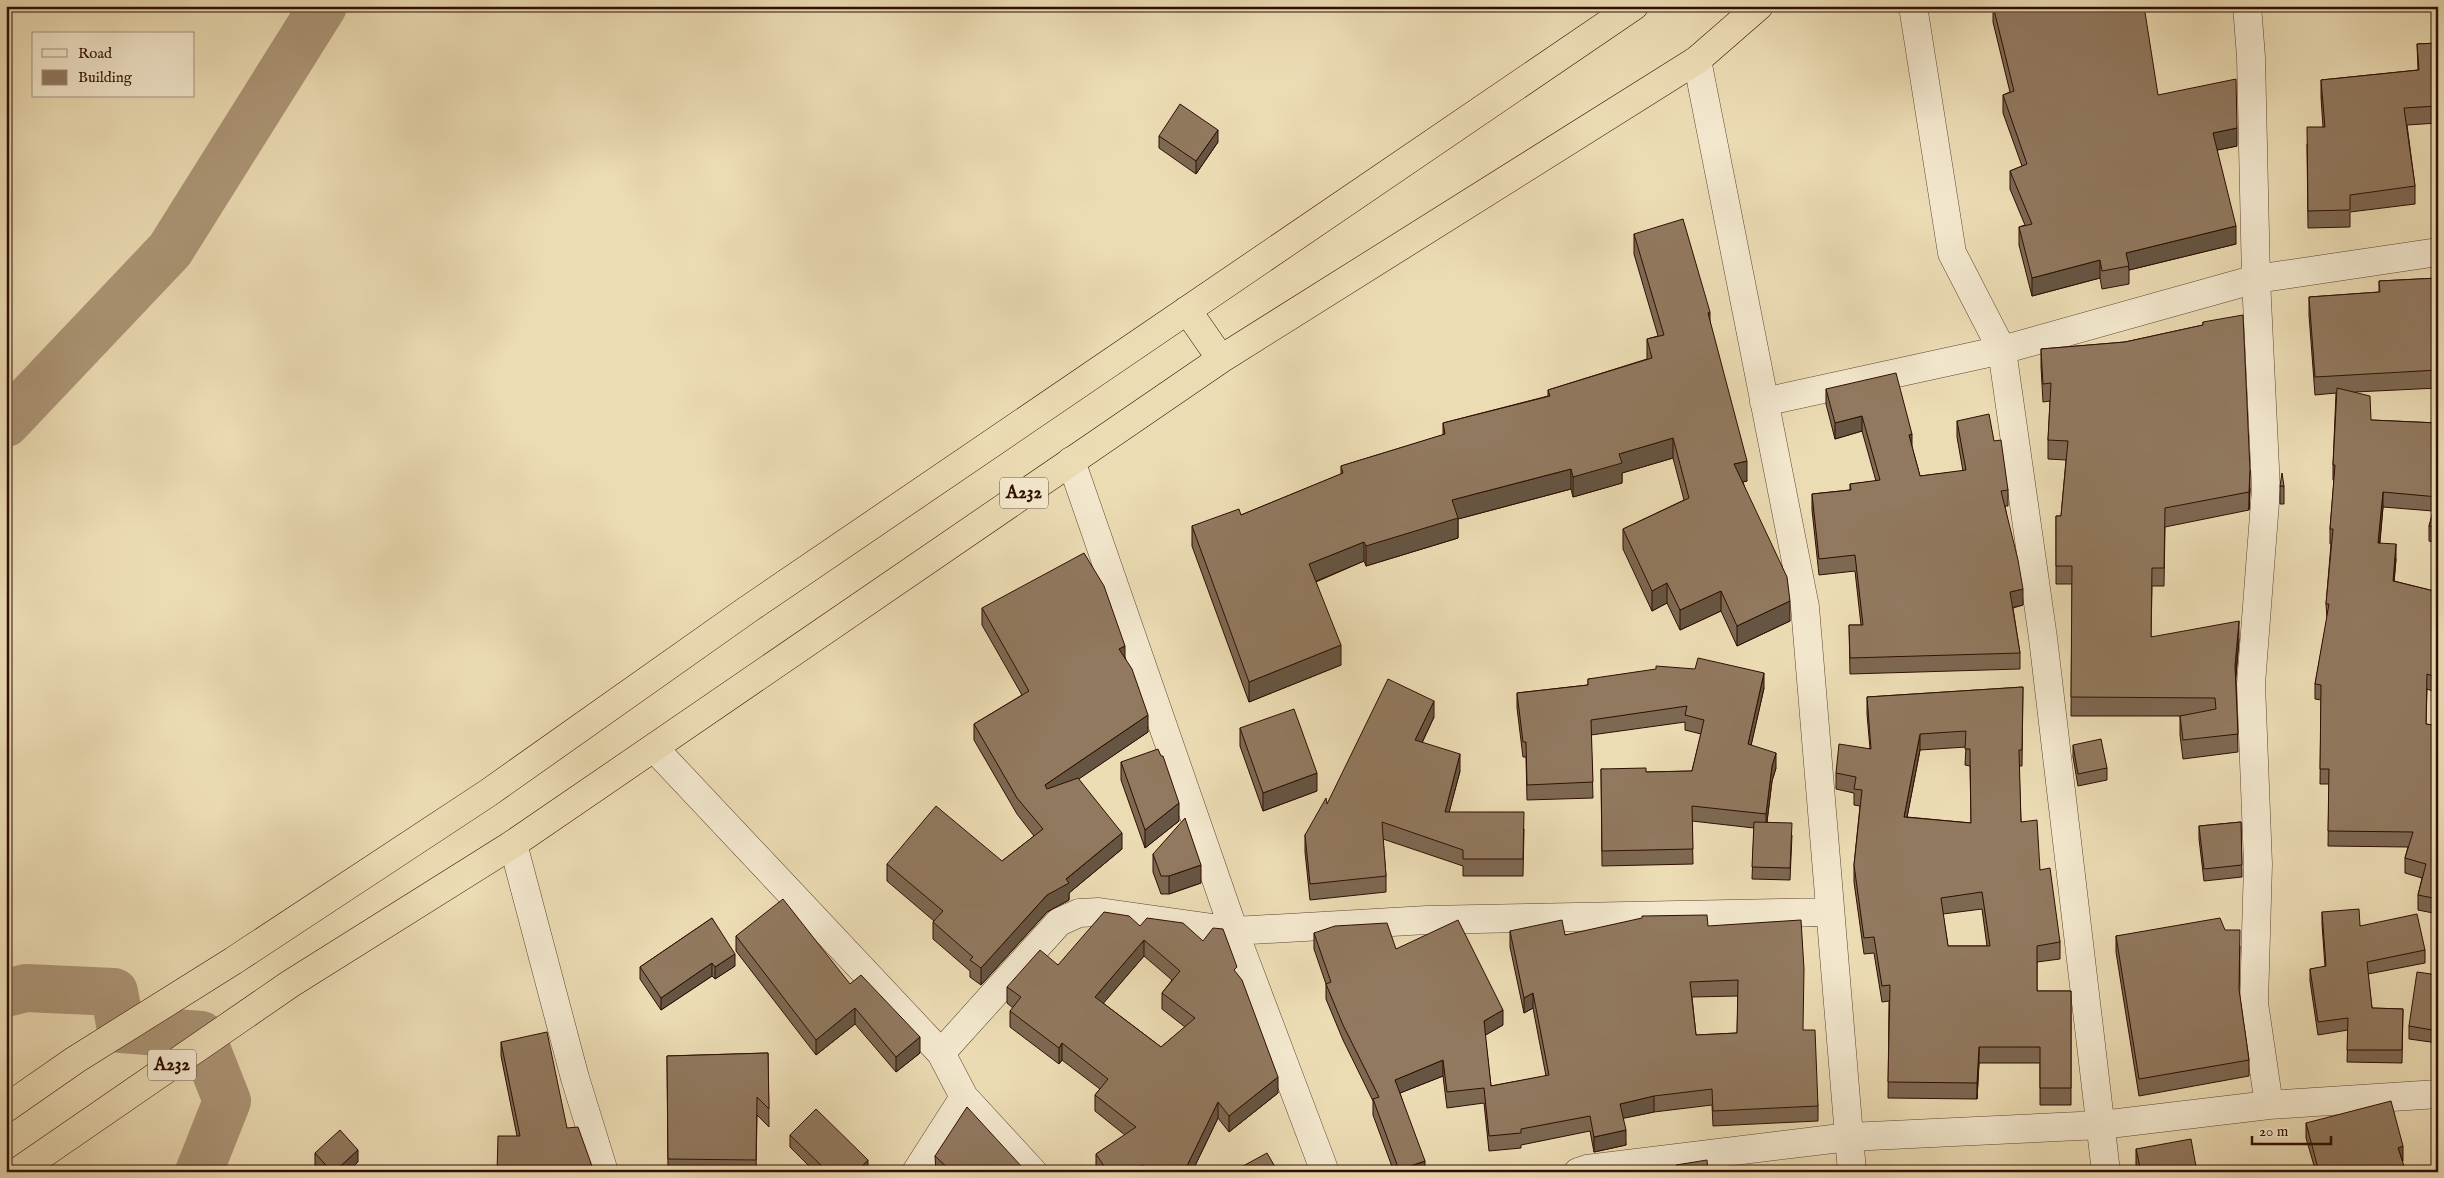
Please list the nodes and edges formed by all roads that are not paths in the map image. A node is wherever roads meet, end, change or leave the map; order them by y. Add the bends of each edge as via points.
1 (1634, 6) edge
2 (1759, 6) edge
3 (1913, 6) edge
4 (2247, 6) edge
5 (1697, 60) junction
6 (2438, 252) edge
7 (2256, 279) junction
8 (1187, 310) junction
9 (2002, 350) junction
10 (1221, 359) junction
11 (1764, 402) junction
12 (1071, 461) junction
13 (654, 748) junction
14 (513, 844) junction
15 (1830, 912) junction
16 (1234, 931) junction
17 (941, 1053) junction
18 (2438, 1094) edge
19 (964, 1097) junction
20 (2269, 1105) junction
21 (6, 1108) edge
22 (2101, 1125) junction
23 (1849, 1137) junction
24 (1584, 1171) edge
25 (17, 1172) edge
26 (604, 1172) edge
27 (916, 1172) edge
28 (1033, 1172) edge
29 (1325, 1172) edge
30 (1852, 1172) edge
31 (2106, 1172) edge

1 - 8 highway
2 - 5 highway, A232
3 - 9 street via 1952,253
4 - 7 street
5 - 10 highway, A232
5 - 11 street
6 - 7 street
7 - 9 street
7 - 20 street via 2266,489 2251,684 2258,864 2254,1003
8 - 10 highway
8 - 21 highway via 747,610 488,793
9 - 11 street
9 - 22 street via 2043,638
10 - 12 highway, A232
11 - 15 street via 1804,607
12 - 13 highway, A232
12 - 16 street
13 - 14 highway, A232
13 - 17 street
14 - 25 highway, A232 via 290,984
14 - 26 street via 575,1078
15 - 16 street via 1427,920
15 - 23 street
16 - 17 street via 1099,912 1080,913 1059,922
16 - 29 street
17 - 19 street
18 - 20 street
19 - 27 street
19 - 28 street
20 - 22 street
22 - 23 street
22 - 31 street
23 - 24 street
23 - 30 street

